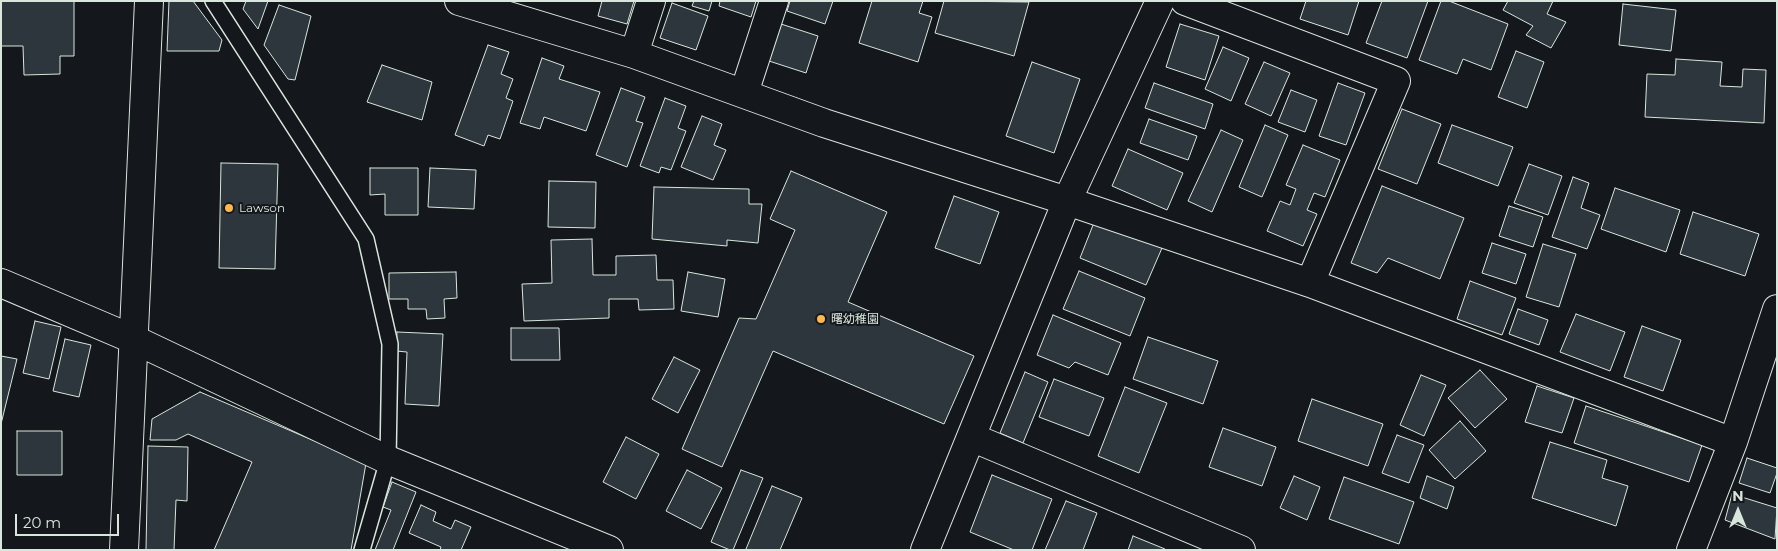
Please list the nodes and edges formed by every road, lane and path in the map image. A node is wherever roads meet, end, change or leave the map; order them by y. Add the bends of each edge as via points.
1 (149, 1) edge
2 (213, 1) edge
3 (459, 1) edge
4 (651, 1) edge
5 (774, 1) edge
6 (1160, 1) edge
7 (1186, 1) edge
8 (634, 54) junction
9 (744, 93) junction
10 (1067, 201) junction
11 (1, 283) edge
12 (1310, 283) junction
13 (1777, 309) edge
14 (135, 340) junction
15 (971, 437) junction
16 (1733, 442) junction
17 (388, 460) junction
18 (124, 550) edge
19 (362, 550) edge
20 (609, 550) edge
21 (925, 550) edge
22 (1241, 550) edge
23 (1691, 550) edge

1 - 14 street
2 - 17 lane via 366,239 390,344
3 - 8 street
4 - 8 street
5 - 9 street
6 - 10 street
7 - 12 street via 1396,81
8 - 9 street
9 - 10 street via 824,123
10 - 12 street
10 - 15 street
11 - 14 street
12 - 16 street
13 - 16 street
14 - 17 street
14 - 18 street
15 - 21 street
15 - 22 street
16 - 23 street
17 - 19 lane
17 - 20 street

